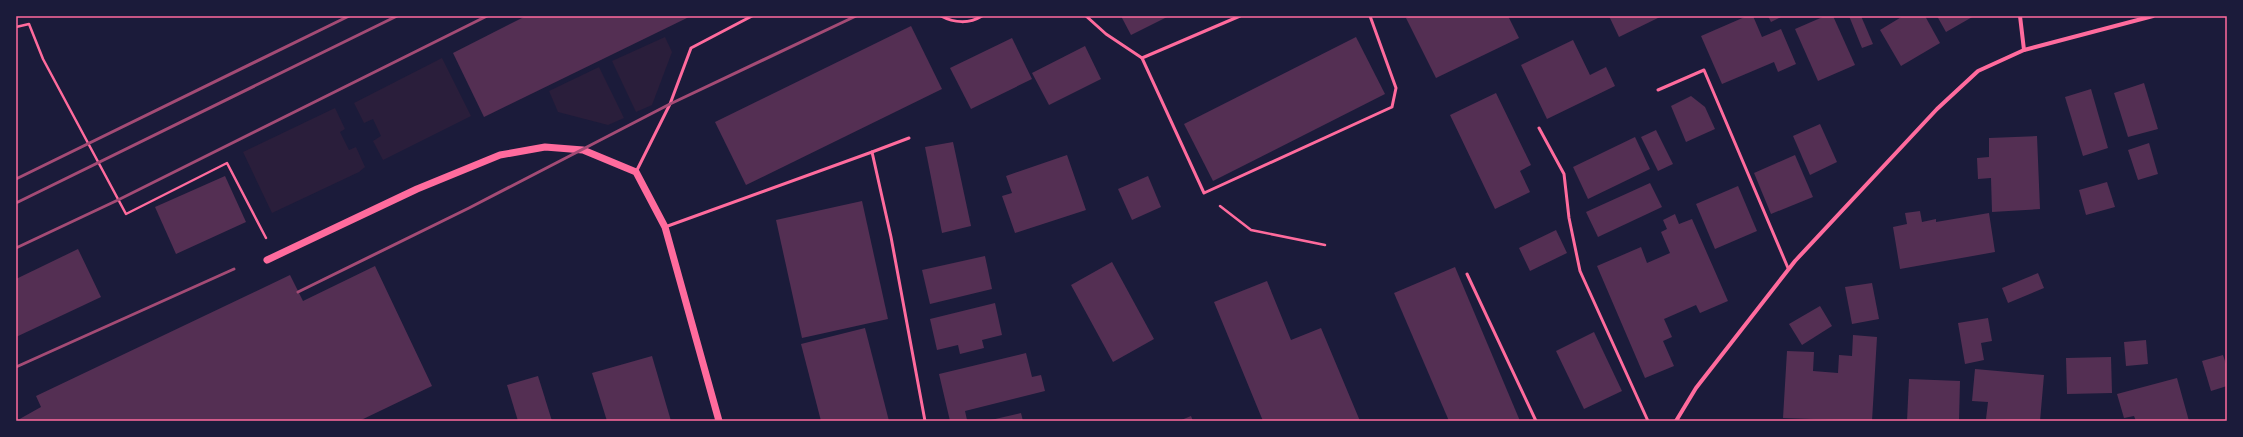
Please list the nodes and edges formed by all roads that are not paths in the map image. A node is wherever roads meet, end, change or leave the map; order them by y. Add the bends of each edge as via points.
1 (752, 16) edge
2 (941, 16) edge
3 (982, 16) edge
4 (1086, 16) edge
5 (1240, 16) edge
6 (1370, 16) edge
7 (2020, 16) edge
8 (2153, 16) edge
9 (2024, 50) junction
10 (1142, 58) junction
11 (1658, 90) dead end
12 (1539, 128) dead end
13 (909, 138) dead end
14 (872, 152) junction
15 (636, 172) junction
16 (665, 227) junction
17 (268, 260) dead end
18 (1788, 268) junction
19 (1467, 274) dead end
20 (719, 421) edge
21 (925, 421) edge
22 (1536, 421) edge
23 (1648, 421) edge
24 (1676, 421) edge

1 - 15 lane via 691,48 670,104
2 - 3 lane via 957,22
4 - 10 lane via 1106,34
5 - 10 lane
6 - 10 lane via 1396,88 1392,107 1204,193
7 - 9 street
8 - 9 street
9 - 18 street via 1978,71 1937,109
11 - 18 lane via 1704,70
12 - 23 lane via 1564,174 1569,218 1580,271
13 - 14 lane
14 - 16 lane
14 - 21 lane via 891,237
15 - 16 street
15 - 17 street via 583,150 545,147 500,154 417,189
16 - 20 street
18 - 24 street via 1696,388
19 - 22 lane

